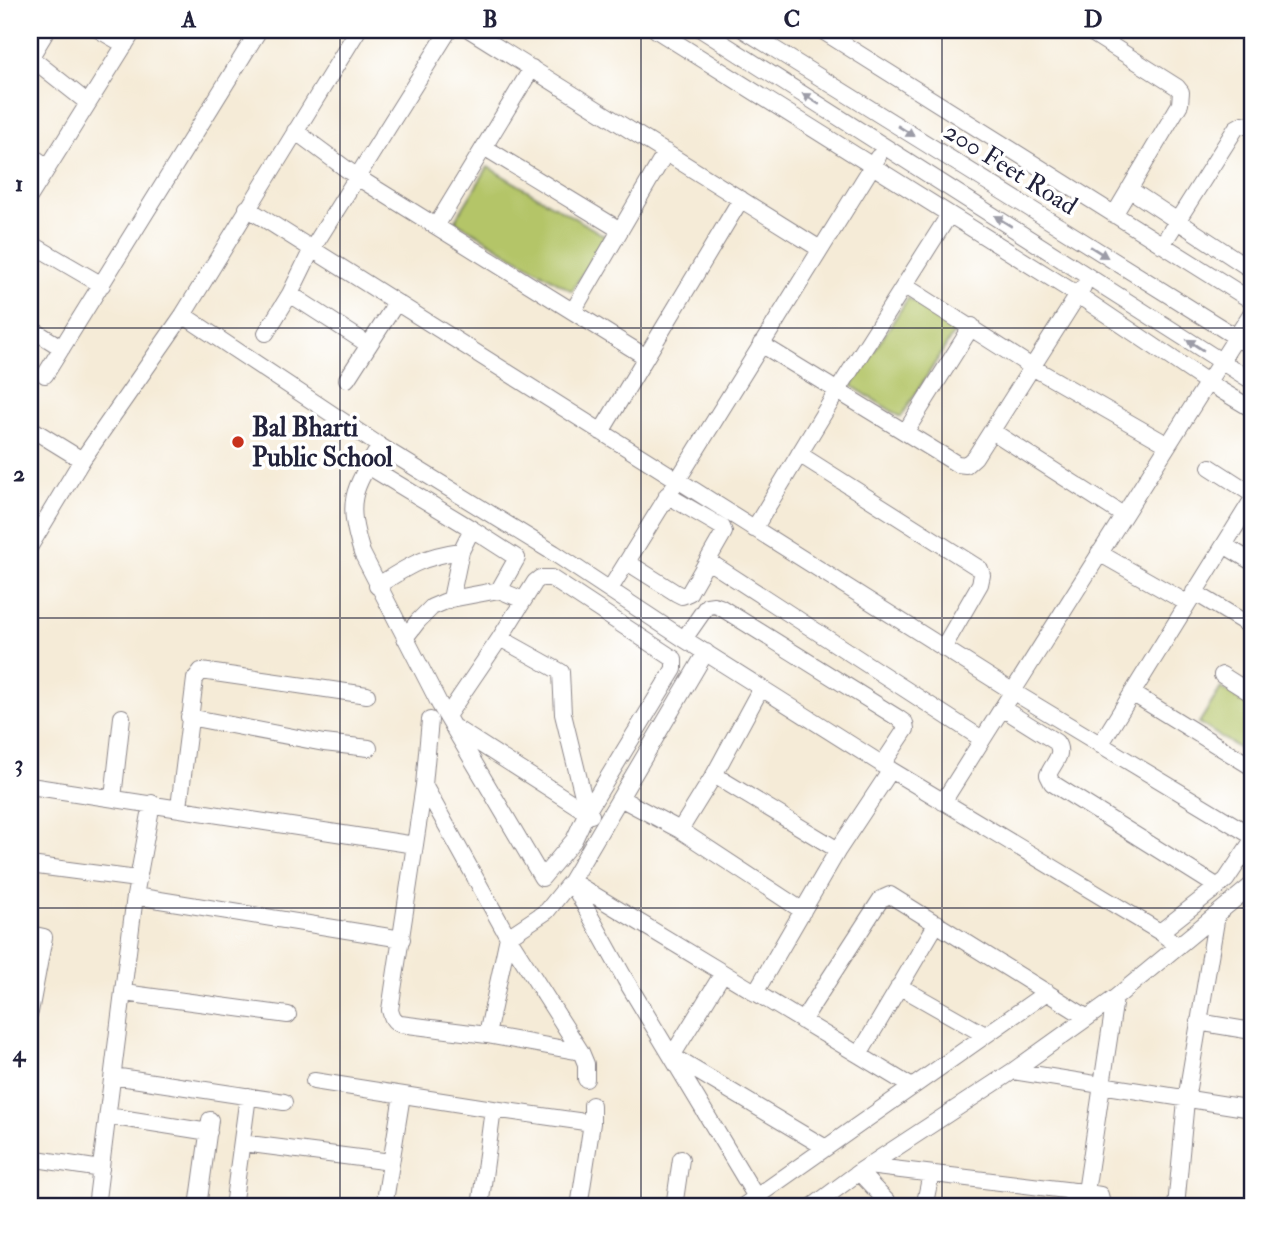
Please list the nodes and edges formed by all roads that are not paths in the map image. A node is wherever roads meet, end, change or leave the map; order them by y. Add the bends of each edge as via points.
1 (47, 30) edge
2 (99, 30) edge
3 (134, 30) edge
4 (259, 30) edge
5 (358, 30) edge
6 (449, 30) edge
7 (470, 30) edge
8 (656, 30) edge
9 (702, 30) edge
10 (744, 30) edge
11 (821, 30) edge
12 (1087, 30) edge
13 (125, 45) junction
14 (30, 57) edge
15 (532, 68) junction
16 (88, 103) junction
17 (1252, 127) edge
18 (295, 131) junction
19 (886, 146) junction
20 (484, 147) junction
21 (666, 152) junction
22 (30, 155) edge
23 (873, 165) junction
24 (48, 167) junction
25 (357, 177) junction
26 (1129, 190) junction
27 (30, 196) edge
28 (741, 200) junction
29 (247, 208) junction
30 (949, 215) junction
31 (1114, 215) junction
32 (1177, 221) junction
33 (436, 226) junction
34 (620, 230) junction
35 (30, 243) edge
36 (1162, 245) junction
37 (312, 249) junction
38 (820, 249) junction
39 (1252, 270) edge
40 (1090, 276) junction
41 (102, 285) junction
42 (905, 286) junction
43 (290, 294) junction
44 (1078, 295) junction
45 (1252, 301) edge
46 (396, 303) junction
47 (573, 311) junction
48 (1252, 312) edge
49 (183, 315) junction
50 (972, 326) junction
51 (30, 328) edge
52 (266, 333) dead end
53 (1235, 337) junction
54 (761, 344) junction
55 (369, 345) junction
56 (1252, 347) edge
57 (62, 348) junction
58 (646, 357) junction
59 (1220, 361) junction
60 (1032, 367) junction
61 (45, 375) dead end
62 (347, 379) dead end
63 (1252, 381) edge
64 (1206, 382) junction
65 (838, 390) junction
66 (1252, 409) edge
67 (30, 428) edge
68 (906, 431) junction
69 (992, 431) junction
70 (601, 432) junction
71 (1168, 445) junction
72 (380, 446) junction
73 (799, 454) junction
74 (82, 460) junction
75 (368, 466) junction
76 (1210, 467) dead end
77 (676, 480) junction
78 (1252, 494) edge
79 (667, 495) junction
80 (1252, 500) edge
81 (1123, 515) junction
82 (754, 528) junction
83 (472, 529) junction
84 (1224, 545) junction
85 (30, 546) edge
86 (461, 551) junction
87 (1099, 553) junction
88 (517, 558) junction
89 (708, 561) junction
90 (627, 562) junction
91 (1252, 562) edge
92 (545, 577) junction
93 (377, 586) junction
94 (610, 589) junction
95 (499, 590) junction
96 (1191, 598) junction
97 (451, 599) junction
98 (523, 600) junction
99 (1251, 623) edge
100 (405, 638) junction
101 (500, 638) junction
102 (684, 639) junction
103 (943, 648) junction
104 (706, 652) junction
105 (1222, 675) dead end
106 (761, 688) junction
107 (1012, 691) junction
108 (1132, 693) junction
109 (1252, 694) edge
110 (367, 695) dead end
111 (1002, 708) junction
112 (189, 717) junction
113 (122, 718) dead end
114 (430, 720) dead end
115 (451, 722) junction
116 (982, 739) junction
117 (1100, 745) junction
118 (369, 748) dead end
119 (886, 767) junction
120 (1252, 767) edge
121 (714, 775) junction
122 (424, 785) junction
123 (30, 786) edge
124 (113, 798) junction
125 (620, 798) junction
126 (943, 802) junction
127 (152, 803) junction
128 (179, 807) junction
129 (587, 812) junction
130 (605, 824) junction
131 (680, 830) junction
132 (1252, 836) edge
133 (1252, 841) edge
134 (415, 845) junction
135 (838, 850) junction
136 (30, 865) edge
137 (137, 879) junction
138 (571, 881) junction
139 (1252, 885) edge
140 (1218, 887) junction
141 (135, 896) junction
142 (803, 911) junction
143 (1217, 915) junction
144 (937, 923) junction
145 (1160, 932) junction
146 (30, 934) edge
147 (508, 937) junction
148 (402, 939) junction
149 (1178, 946) junction
150 (723, 973) junction
151 (900, 986) junction
152 (1047, 992) junction
153 (124, 993) junction
154 (755, 993) junction
155 (1115, 998) junction
156 (30, 1012) edge
157 (288, 1015) dead end
158 (1086, 1017) junction
159 (802, 1021) junction
160 (1198, 1022) junction
161 (1252, 1031) edge
162 (487, 1035) junction
163 (985, 1035) junction
164 (581, 1052) junction
165 (859, 1055) junction
166 (672, 1056) junction
167 (1013, 1071) junction
168 (113, 1076) junction
169 (586, 1079) dead end
170 (314, 1081) dead end
171 (1102, 1084) junction
172 (912, 1087) junction
173 (402, 1095) junction
174 (248, 1096) junction
175 (1186, 1100) junction
176 (284, 1102) dead end
177 (592, 1105) dead end
178 (1252, 1109) edge
179 (494, 1110) junction
180 (108, 1116) junction
181 (592, 1123) junction
182 (242, 1143) junction
183 (827, 1148) junction
184 (30, 1157) edge
185 (681, 1159) dead end
186 (391, 1162) junction
187 (101, 1169) junction
188 (863, 1169) junction
189 (931, 1174) junction
190 (756, 1197) junction
191 (1077, 1197) edge
192 (96, 1207) edge
193 (198, 1207) edge
194 (233, 1207) edge
195 (384, 1207) edge
196 (480, 1207) edge
197 (579, 1207) edge
198 (674, 1207) edge
199 (742, 1207) edge
200 (812, 1207) edge
201 (892, 1207) edge
202 (924, 1207) edge
203 (1103, 1207) edge
204 (1176, 1207) edge

1 - 14 street
2 - 13 street
3 - 13 street
4 - 41 street
5 - 18 street
6 - 25 street
7 - 15 street
8 - 23 street
19 -> 9 street
10 -> 53 street, 200 Feet Road
11 - 31 street
12 - 26 street via 1181,92 1180,104
13 - 16 street
14 - 16 street
15 - 20 street
15 - 21 street
16 - 24 street
17 - 32 street via 1242,124 1236,128
18 - 25 street
18 - 29 street
19 - 23 street
40 -> 19 street
20 - 33 street
20 - 34 street
21 - 28 street
21 - 34 street
22 - 24 street
23 - 30 street
23 - 38 street
24 - 27 street
25 - 33 street
25 - 37 street
26 - 31 street
26 - 32 street
28 - 38 street
28 - 58 street
29 - 37 street
29 - 49 street
30 - 42 street
30 - 44 street
31 - 36 street
32 - 36 street
32 - 39 street
33 - 47 street
34 - 47 street
35 - 41 street
36 - 45 street
37 - 43 street
37 - 46 street
38 - 54 street
40 - 44 street
59 -> 40 street
41 - 57 street
42 - 50 street
42 - 65 street
43 - 52 street
43 - 55 street
44 - 60 street
44 - 64 street
46 - 55 street
46 - 70 street
47 - 58 street
48 - 53 street
49 - 72 street
49 - 74 street
50 - 60 street
50 - 68 street
51 - 57 street
53 - 56 street, 200 Feet Road
53 - 59 street
54 - 65 street
54 - 77 street
55 - 62 street
57 - 61 street
58 - 70 street
59 - 63 street
59 - 64 street
60 - 69 street
60 - 71 street
64 - 66 street
64 - 71 street
65 - 68 street
65 - 73 street
67 - 74 street
68 - 69 street via 957,464 966,465
69 - 81 street
70 - 77 street
71 - 81 street
72 - 75 street
72 - 94 street
73 - 82 street
73 - 103 street via 980,569 980,584
74 - 85 street
75 - 83 street
75 - 93 street via 353,497 353,513 362,553
76 - 78 street
77 - 79 street
77 - 82 street
79 - 89 street via 722,527 724,536
79 - 90 street
80 - 84 street
81 - 87 street
82 - 103 street
83 - 86 street
83 - 88 street
84 - 91 street
84 - 96 street
86 - 93 street via 433,555
86 - 97 street
87 - 96 street
87 - 107 street
88 - 92 street
88 - 95 street
89 - 90 street via 689,593 681,596
89 - 116 street
90 - 94 street
92 - 98 street
92 - 129 street via 674,659 674,669
93 - 100 street
94 - 102 street
95 - 97 street
95 - 98 street
96 - 99 street
96 - 108 street
97 - 100 street via 432,607
98 - 101 street
100 - 115 street
101 - 115 street
101 - 129 street via 561,672 563,715
102 - 104 street
102 - 119 street via 706,606 720,607 898,718 906,729
103 - 107 street
104 - 106 street
104 - 125 street
105 - 109 street
106 - 119 street
106 - 121 street
107 - 111 street
107 - 117 street
108 - 117 street
108 - 120 street
110 - 112 street via 201,671 195,679
111 - 116 street
111 - 140 street via 1060,747 1048,775 1052,783
112 - 118 street
112 - 128 street
113 - 124 street
114 - 122 street
115 - 129 street
115 - 129 street via 542,878 574,840
116 - 126 street
117 - 132 street
119 - 126 street
119 - 135 street
121 - 131 street
121 - 135 street
122 - 134 street
122 - 147 street
123 - 124 street
124 - 127 street
125 - 130 street
125 - 131 street
126 - 145 street
127 - 128 street
127 - 137 street
128 - 134 street
129 - 130 street
130 - 138 street
131 - 142 street
133 - 140 street
134 - 148 street
135 - 142 street
136 - 137 street
137 - 141 street
138 - 147 street via 547,911
138 - 150 street
138 - 166 street
139 - 143 street
140 - 145 street
141 - 148 street
141 - 153 street
142 - 154 street
143 - 149 street
143 - 160 street
144 - 151 street
144 - 152 street
144 - 159 street via 885,895
145 - 149 street
146 - 156 street via 44,937
147 - 162 street
147 - 164 street
148 - 162 street via 390,1010 395,1021
149 - 155 street
150 - 154 street
150 - 166 street
151 - 163 street
151 - 165 street
152 - 158 street
152 - 163 street
153 - 157 street
153 - 168 street
154 - 159 street
155 - 158 street
155 - 171 street
158 - 167 street
159 - 165 street
160 - 161 street
160 - 175 street
162 - 164 street
163 - 172 street
164 - 169 street
165 - 172 street
166 - 183 street
166 - 190 street
167 - 171 street
167 - 188 street
168 - 174 street
168 - 180 street
170 - 173 street
171 - 175 street
171 - 191 street
172 - 183 street
173 - 179 street
173 - 186 street
174 - 176 street
174 - 182 street
175 - 178 street
175 - 204 street
177 - 181 street
179 - 181 street
179 - 196 street
180 - 187 street
180 - 193 street via 210,1126
181 - 197 street
182 - 186 street
182 - 194 street
183 - 190 street
184 - 187 street
185 - 198 street
186 - 195 street
187 - 192 street
188 - 189 street
188 - 200 street
188 - 201 street
189 - 191 street
189 - 202 street
190 - 199 street
191 - 203 street via 1100,1195

